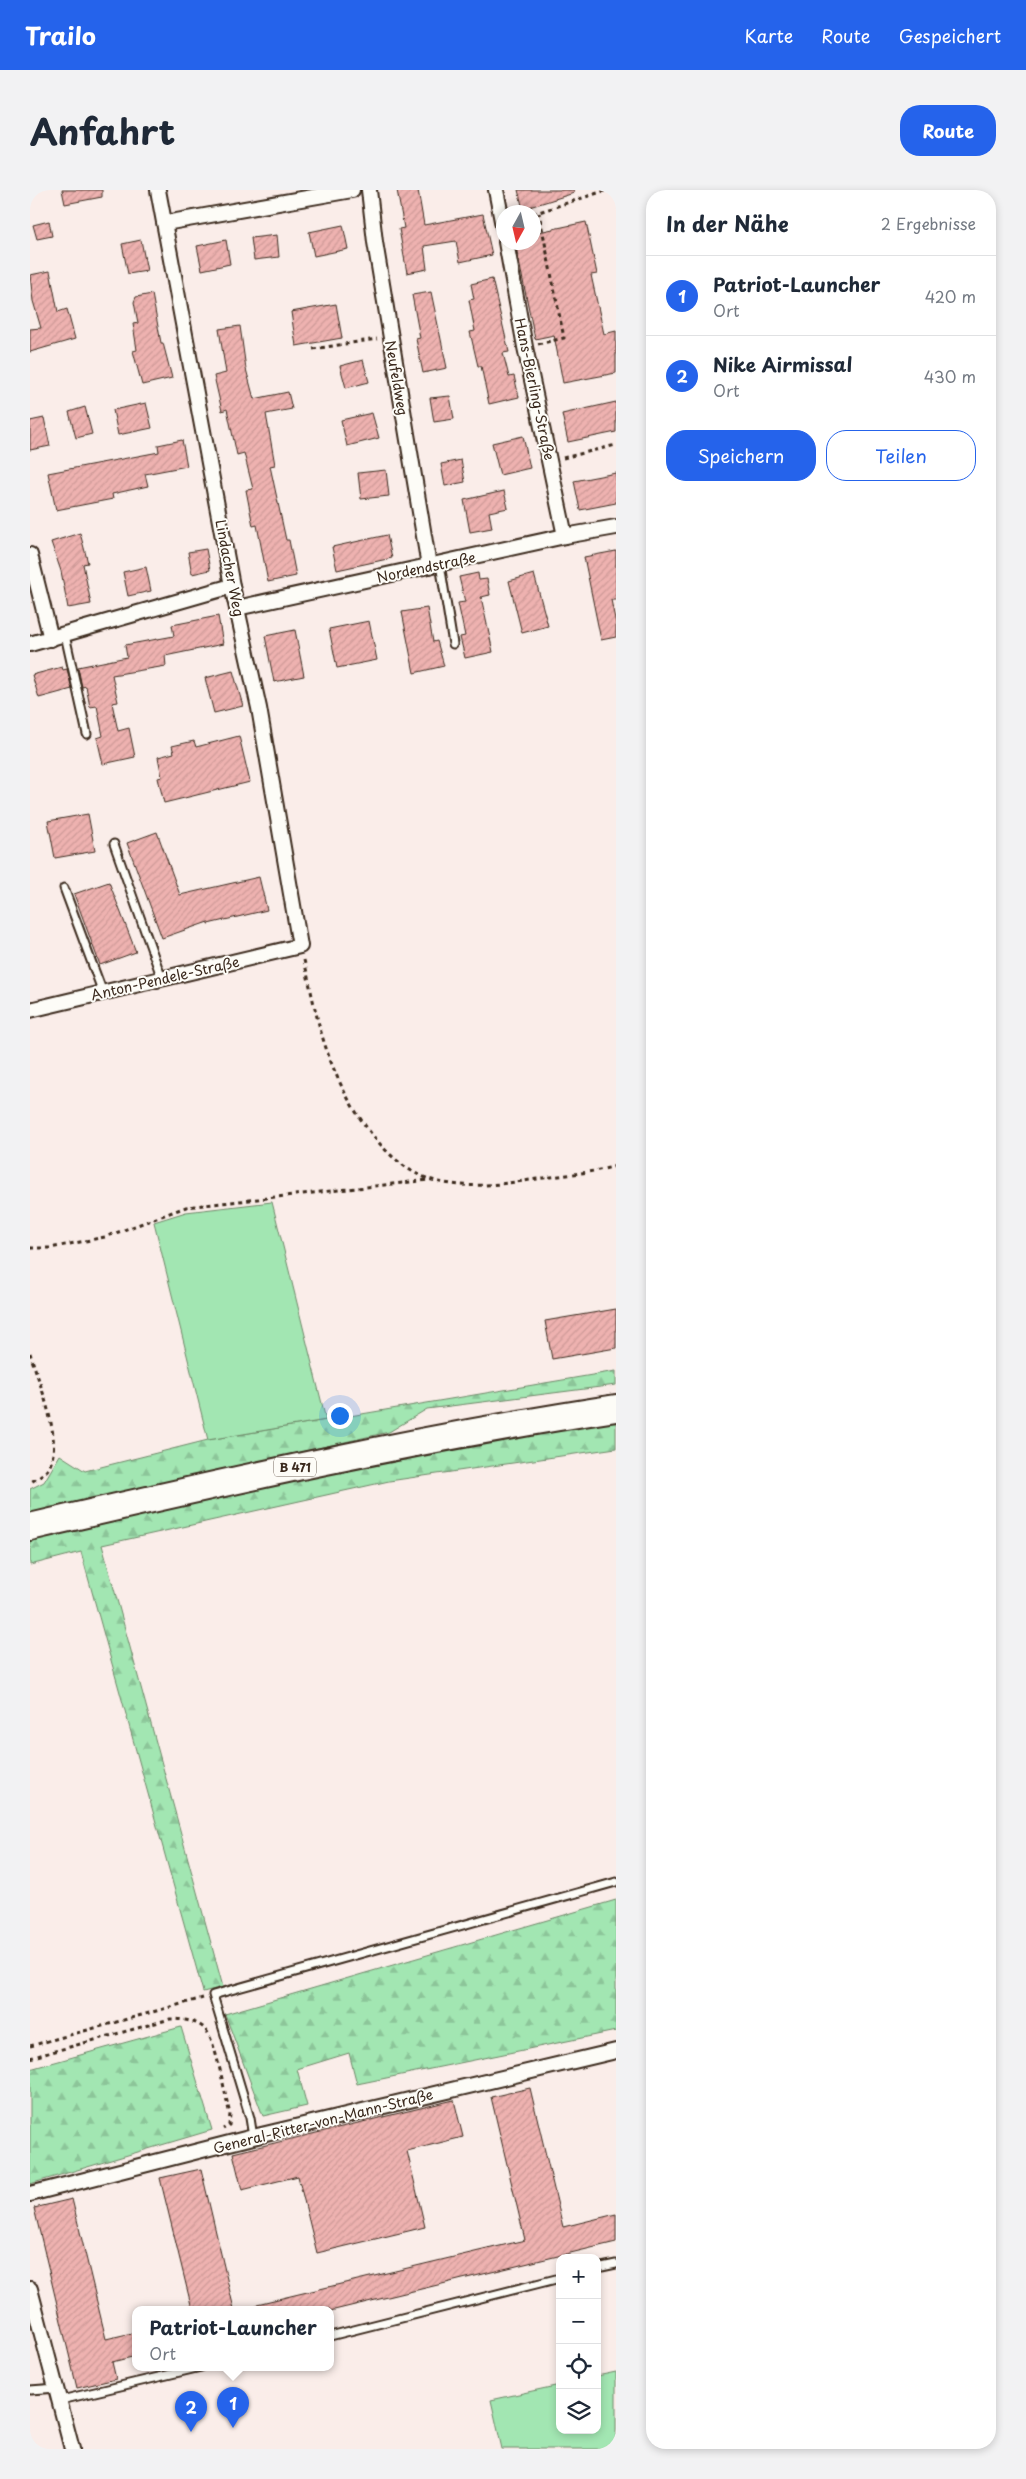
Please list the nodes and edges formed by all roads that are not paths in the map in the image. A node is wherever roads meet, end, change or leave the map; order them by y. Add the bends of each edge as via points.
1 (158, 190) edge
2 (352, 190) edge
3 (369, 190) edge
4 (496, 190) edge
5 (499, 205) edge
6 (164, 223) junction
7 (507, 250) edge
8 (616, 527) edge
9 (565, 536) junction
10 (30, 555) edge
11 (435, 565) junction
12 (232, 586) junction
13 (237, 608) junction
14 (58, 637) junction
15 (30, 644) edge
16 (454, 644) dead end
17 (87, 734) dead end
18 (114, 844) dead end
19 (64, 888) dead end
20 (300, 946) joint
21 (162, 979) junction
22 (103, 993) junction
23 (30, 1010) edge
24 (616, 1408) edge
25 (30, 1527) edge
26 (616, 1882) edge
27 (616, 2051) edge
28 (253, 2137) junction
29 (30, 2194) edge
30 (616, 2264) edge
31 (601, 2267) edge
32 (556, 2279) edge
33 (30, 2289) edge
34 (334, 2335) edge
35 (180, 2371) edge
36 (30, 2390) edge
37 (59, 2394) junction
38 (72, 2449) edge

1 - 6 street, Lindacher Weg
2 - 6 street
3 - 11 street, Neufeldweg via 390,337
4 - 5 street
6 - 12 street, Lindacher Weg
7 - 9 street, Hans-Bierling-Straße
8 - 9 street, Nordendstraße
9 - 11 street, Nordendstraße
10 - 14 street
11 - 13 street, Nordendstraße
11 - 16 lane
12 - 13 street, Lindacher Weg
12 - 14 street
13 - 20 street, Lindacher Weg via 259,708
14 - 15 street
14 - 17 lane
18 - 21 lane
19 - 22 lane
20 - 21 street, Anton-Pendele-Straße
21 - 22 street, Anton-Pendele-Straße
22 - 23 street, Anton-Pendele-Straße
24 - 25 highway, B 471 via 288,1468
26 - 28 lane via 213,1995
27 - 28 street, General-Ritter-von-Mann-Straße
28 - 29 street, General-Ritter-von-Mann-Straße
30 - 31 lane
32 - 34 lane
33 - 37 street
35 - 37 lane
36 - 37 lane
37 - 38 street

